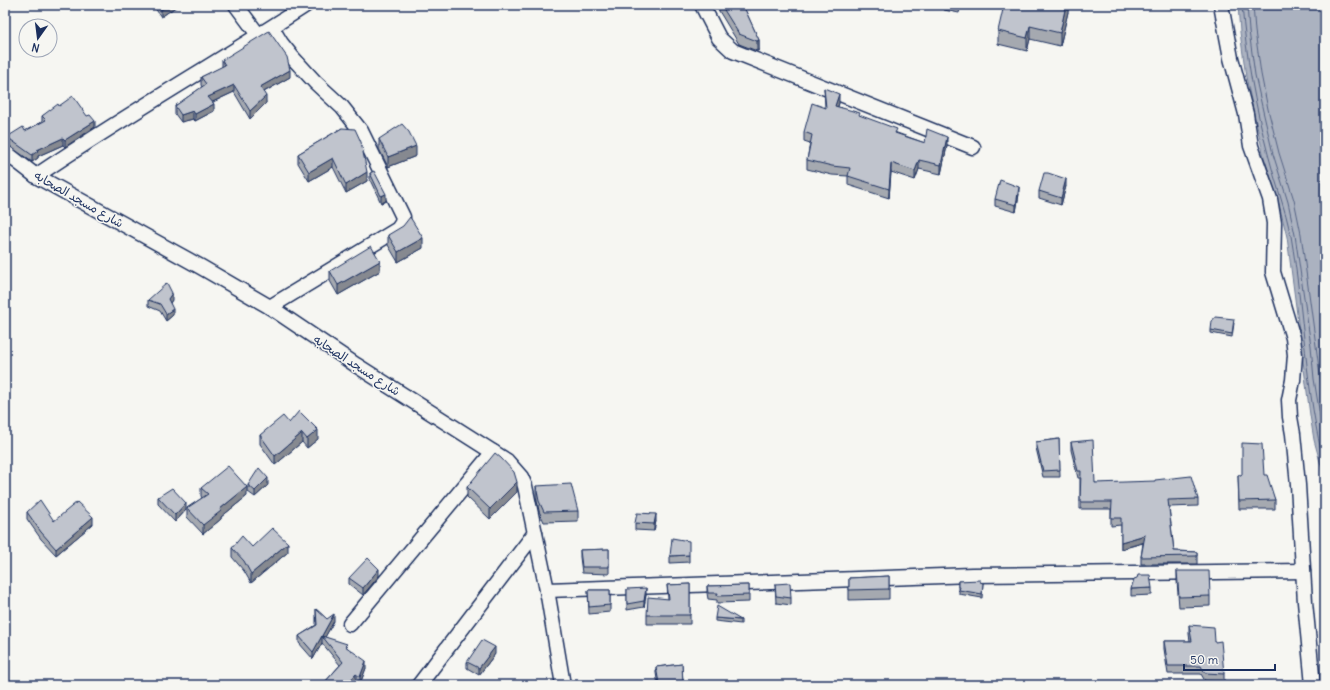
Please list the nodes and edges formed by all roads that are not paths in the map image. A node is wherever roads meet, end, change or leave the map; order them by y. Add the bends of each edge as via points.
1 (236, 5) edge
2 (306, 5) edge
3 (702, 5) edge
4 (1222, 5) edge
5 (272, 28) junction
6 (259, 36) junction
7 (972, 147) dead end
8 (5, 152) edge
9 (36, 176) junction
10 (270, 307) junction
11 (493, 452) junction
12 (535, 533) junction
13 (1303, 571) junction
14 (547, 590) junction
15 (350, 624) dead end
16 (419, 685) edge
17 (563, 685) edge
18 (1313, 685) edge

1 - 6 street
2 - 5 street
3 - 7 street via 719,38 733,51
4 - 13 street via 1251,146 1270,199 1274,223 1272,272 1293,338 1295,355 1289,400 1298,485
5 - 6 street
5 - 10 street via 293,58 342,107 361,131 404,217 398,229
6 - 9 street via 121,120
8 - 9 street, شارع مسجد الصحابه
9 - 10 street, شارع مسجد الصحابه
10 - 11 street, شارع مسجد الصحابه
11 - 12 street, شارع مسجد الصحابه via 507,461 521,477
11 - 15 street
12 - 14 street, شارع مسجد الصحابه
12 - 16 street
13 - 14 street via 972,575
13 - 18 street
14 - 17 street, شارع مسجد الصحابه

